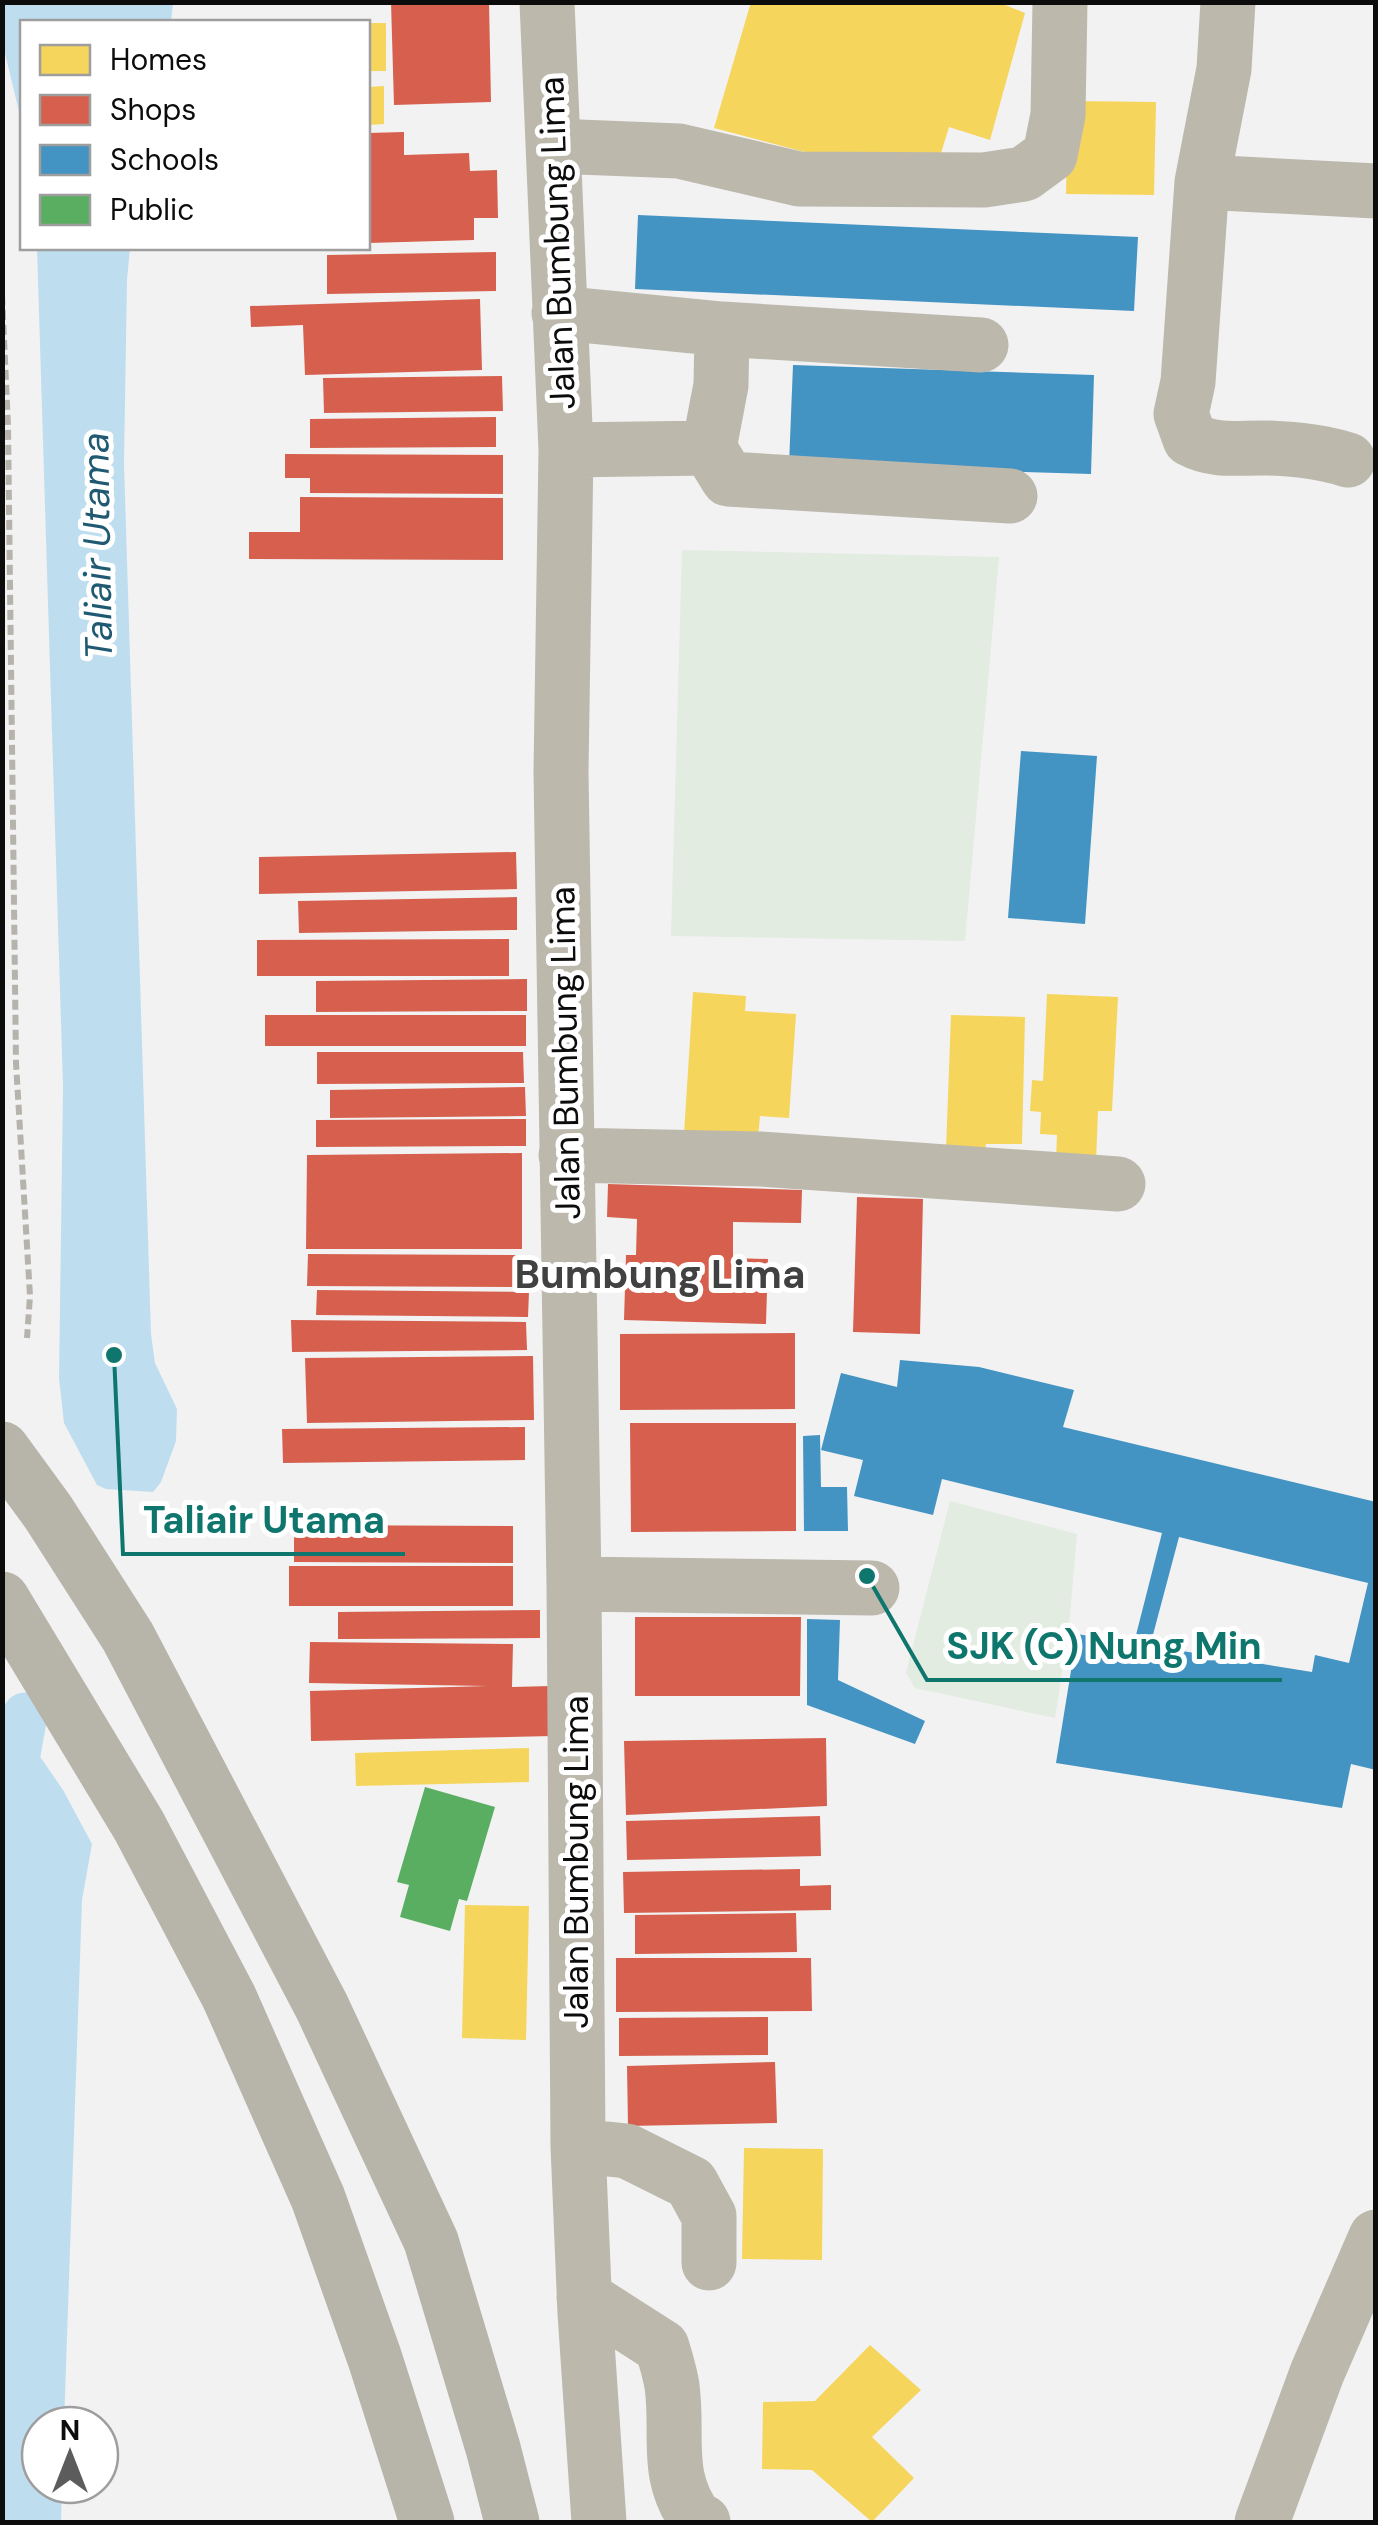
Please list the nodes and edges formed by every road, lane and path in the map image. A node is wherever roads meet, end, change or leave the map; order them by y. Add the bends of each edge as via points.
1 (547, 2) edge
2 (1060, 2) edge
3 (1228, 2) edge
4 (554, 146) junction
5 (1202, 182) junction
6 (1376, 191) edge
7 (2, 295) edge
8 (559, 313) junction
9 (722, 330) junction
10 (981, 345) dead end
11 (709, 448) junction
12 (566, 450) junction
13 (1348, 460) dead end
14 (1010, 496) dead end
15 (566, 1155) junction
16 (1118, 1184) dead end
17 (28, 1338) dead end
18 (2, 1449) edge
19 (574, 1584) junction
20 (872, 1588) dead end
21 (10, 1611) edge
22 (578, 2146) junction
23 (1376, 2237) edge
24 (709, 2263) dead end
25 (584, 2296) junction
26 (494, 2448) junction
27 (690, 2515) edge
28 (427, 2522) edge
29 (512, 2522) edge
30 (525, 2522) edge
31 (599, 2522) edge
32 (1262, 2522) edge

1 - 4 street, Jalan Bumbung Lima
2 - 4 street via 1058,115 1050,155 1024,174 984,180 798,179 679,150
3 - 5 street via 1224,69
4 - 8 street, Jalan Bumbung Lima
5 - 6 street
5 - 13 street via 1181,414 1190,439 1227,451 1266,448
7 - 17 path via 16,1063
8 - 9 street
8 - 12 street, Jalan Bumbung Lima
9 - 10 street
9 - 11 street via 721,385
11 - 12 street
11 - 14 street via 728,479
12 - 15 street, Jalan Bumbung Lima
15 - 16 street via 760,1159
15 - 19 street, Jalan Bumbung Lima
18 - 26 highway via 128,1637 322,2007 430,2241
19 - 20 street
19 - 22 street, Jalan Bumbung Lima
21 - 28 highway via 140,1826 230,1997 318,2198
22 - 24 street via 628,2150 691,2183 708,2216
22 - 25 street, Jalan Bumbung Lima
23 - 32 street
25 - 27 street via 662,2347 672,2386 674,2456
25 - 31 street, Jalan Bumbung Lima
26 - 29 highway
26 - 30 street

